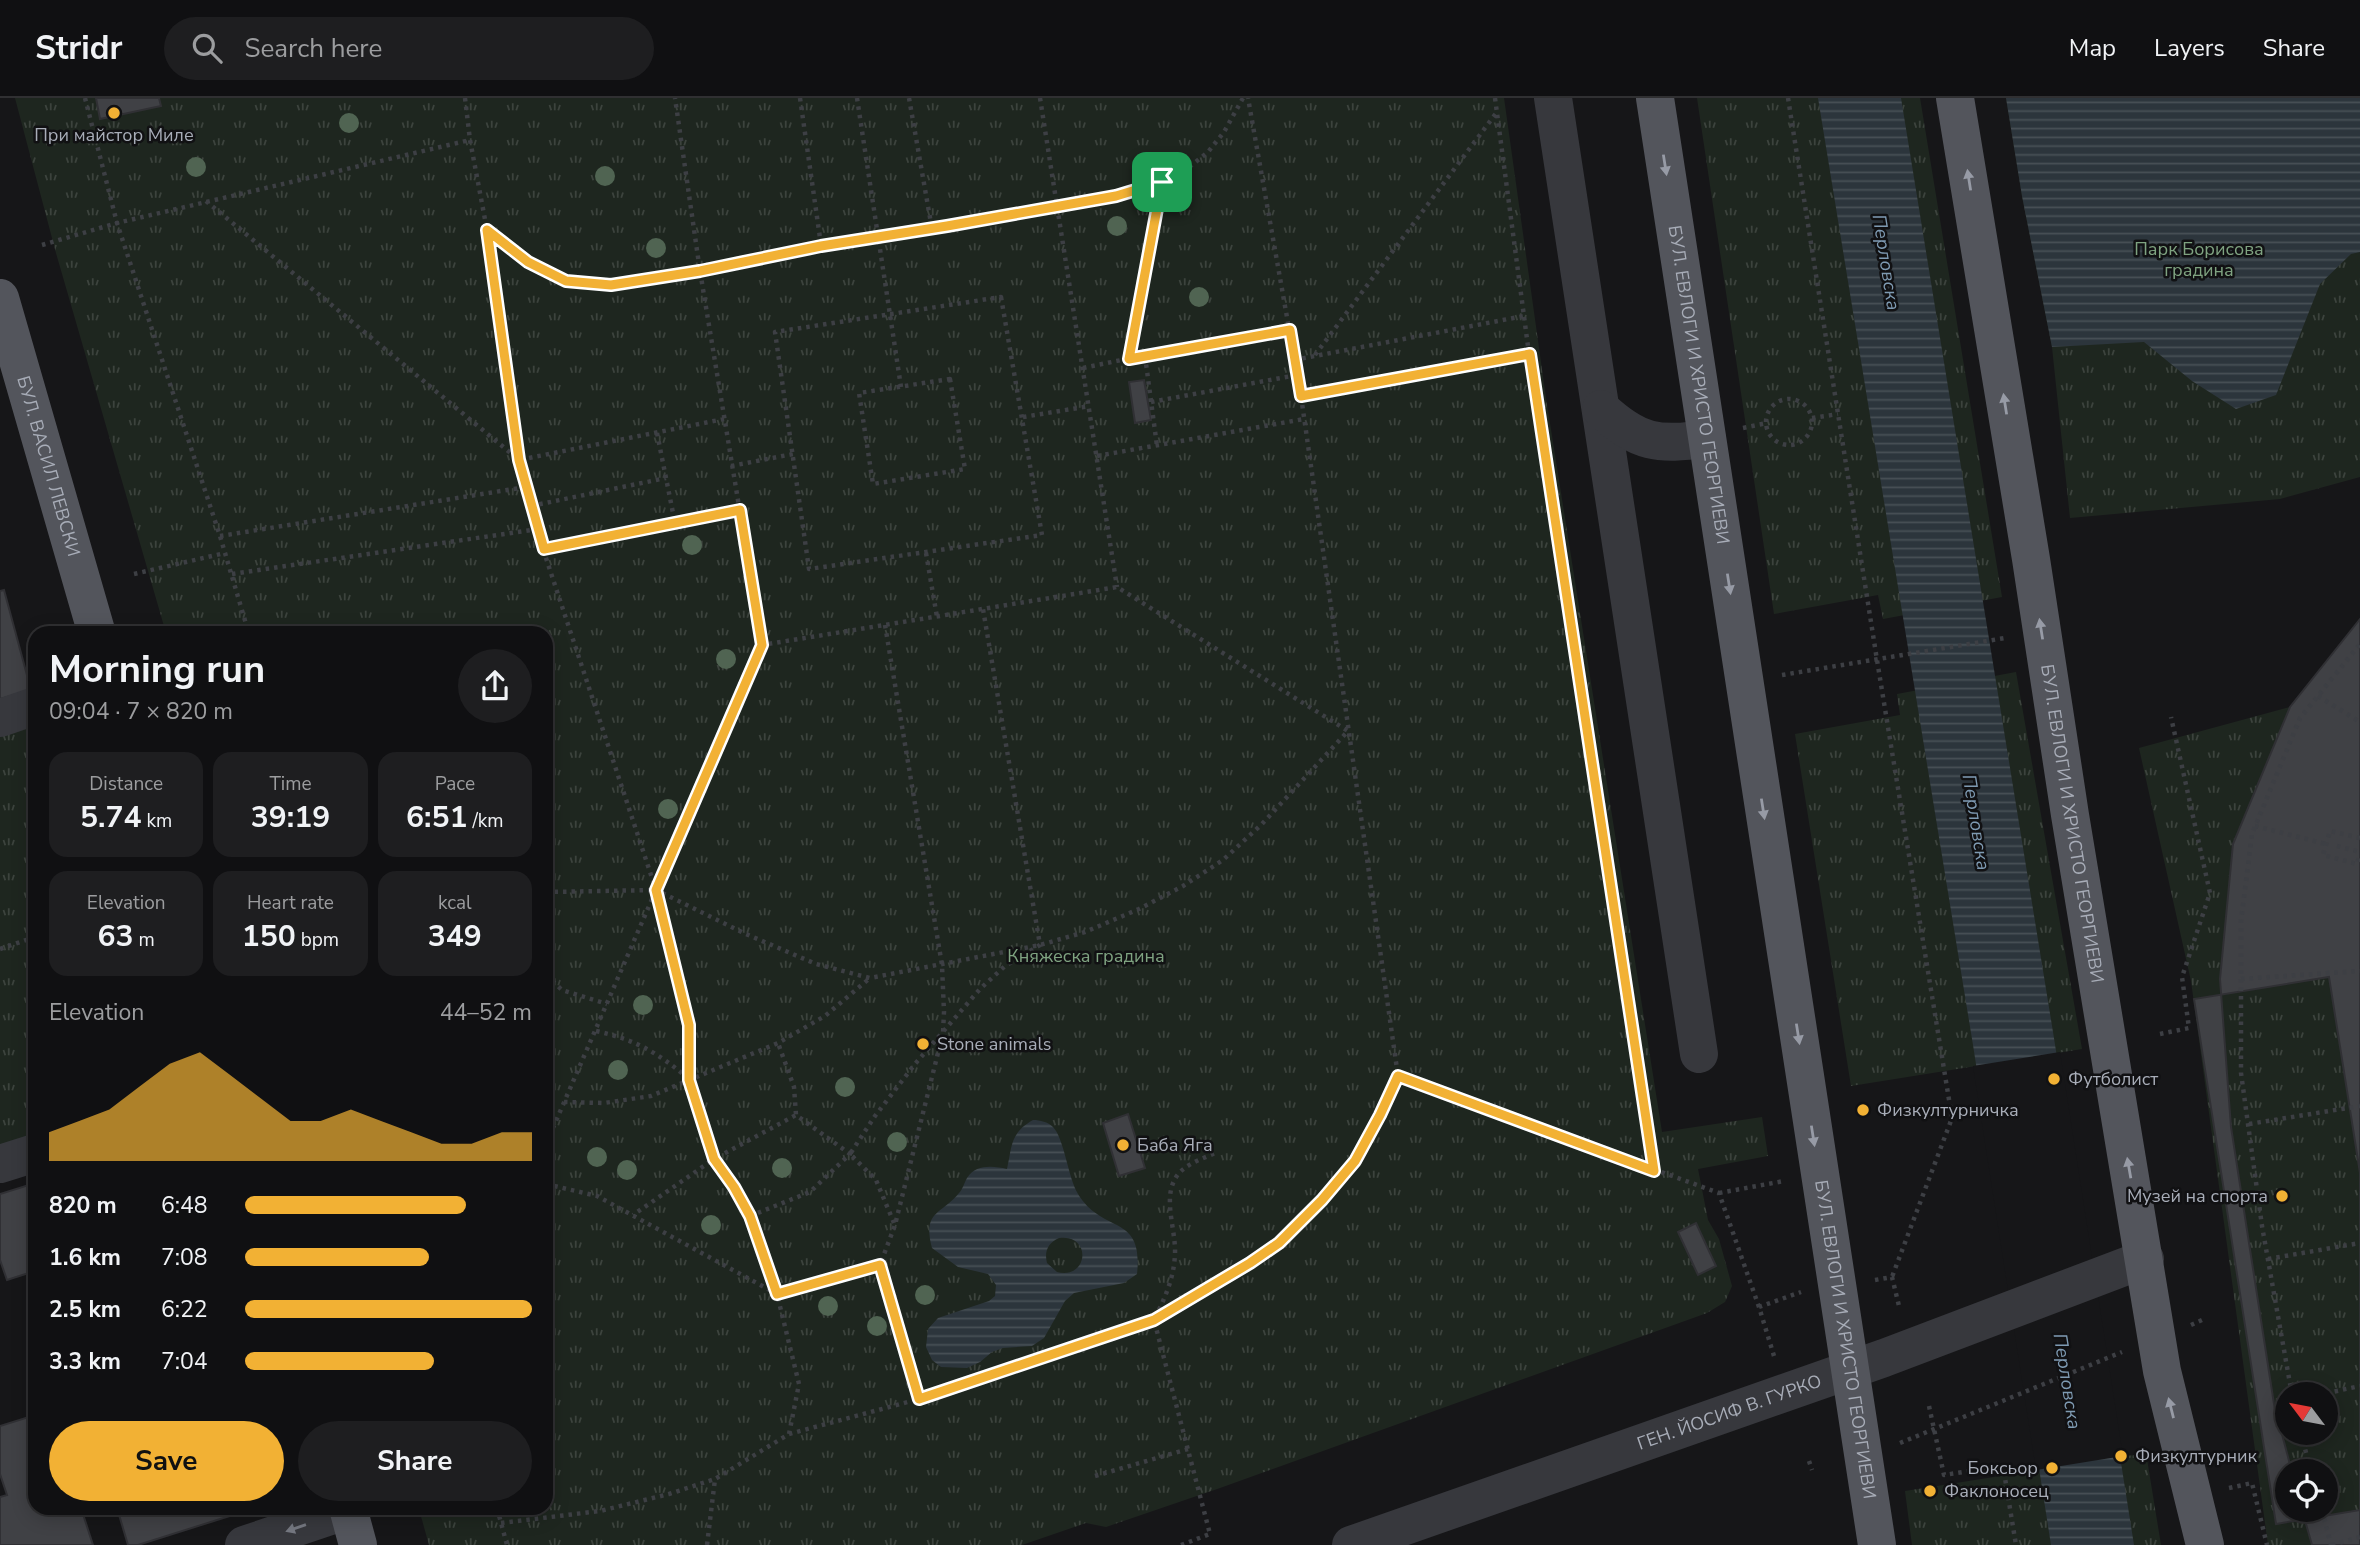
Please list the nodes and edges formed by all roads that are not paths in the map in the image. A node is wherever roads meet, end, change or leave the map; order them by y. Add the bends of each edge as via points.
1 (1553, 98) edge
2 (1655, 98) edge
3 (1955, 98) edge
4 (0, 298) edge
5 (1601, 409) junction
6 (1723, 434) junction
7 (95, 626) edge
8 (28, 708) edge
9 (0, 718) edge
10 (1699, 1054) dead end
11 (28, 1155) edge
12 (0, 1164) edge
13 (2131, 1264) junction
14 (1866, 1364) junction
15 (352, 1521) edge
16 (244, 1545) edge
17 (1351, 1545) edge
18 (1877, 1545) edge
19 (2205, 1545) edge

1 - 5 street
2 -> 6 main road, БУЛ. ЕВЛОГИ И ХРИСТО ГЕОРГИЕВИ
13 -> 3 main road, БУЛ. ЕВЛОГИ И ХРИСТО ГЕОРГИЕВИ via 2070,815
4 - 7 main road, БУЛ. ВАСИЛ ЛЕВСКИ
5 - 6 street via 1641,438 1669,444
5 - 10 street
6 -> 14 main road, БУЛ. ЕВЛОГИ И ХРИСТО ГЕОРГИЕВИ via 1743,681
8 - 9 street
11 - 12 street
13 - 14 street, ГЕН. ЙОСИФ В. ГУРКО
19 -> 13 main road, БУЛ. ЕВЛОГИ И ХРИСТО ГЕОРГИЕВИ
14 - 17 street, ГЕН. ЙОСИФ В. ГУРКО
14 - 18 main road, БУЛ. ЕВЛОГИ И ХРИСТО ГЕОРГИЕВИ
15 -> 16 street

